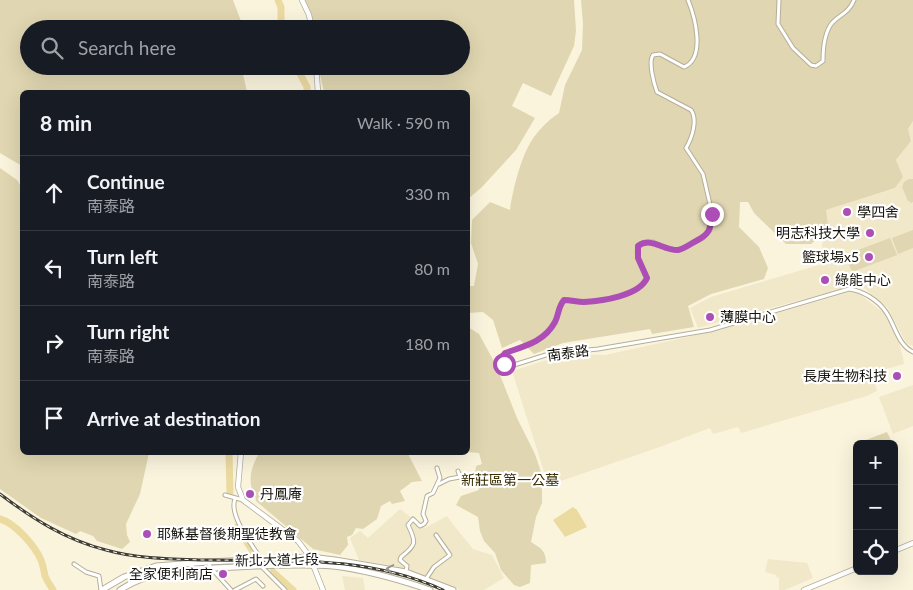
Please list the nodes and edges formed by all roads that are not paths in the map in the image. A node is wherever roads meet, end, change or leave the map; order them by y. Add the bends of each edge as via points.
1 (302, 0) edge
2 (688, 0) edge
3 (779, 0) edge
4 (854, 0) edge
5 (310, 20) edge
6 (316, 75) edge
7 (318, 90) edge
8 (913, 352) edge
9 (241, 455) edge
10 (437, 468) dead end
11 (458, 471) dead end
12 (436, 486) junction
13 (225, 495) dead end
14 (235, 499) junction
15 (243, 500) junction
16 (436, 535) dead end
17 (913, 544) edge
18 (898, 550) edge
19 (310, 557) junction
20 (254, 560) junction
21 (208, 562) junction
22 (74, 564) dead end
23 (261, 566) junction
24 (313, 566) junction
25 (211, 568) junction
26 (853, 570) edge
27 (406, 572) junction
28 (426, 579) junction
29 (263, 586) dead end
30 (102, 590) edge
31 (120, 590) edge
32 (233, 590) edge
33 (285, 590) edge
34 (323, 590) edge
35 (430, 590) edge
36 (453, 590) edge
37 (804, 590) edge

1 - 5 street
2 - 8 street, 南泰路 via 697,29 694,59 684,67 660,54 653,55 650,60 657,92 693,113 693,127 686,148 703,174 712,214 710,230 704,238 679,250 653,242 642,243 636,251 647,278 643,285 622,296 582,302 564,300 544,337 505,353 502,361 514,365 549,354 598,350 710,330 850,288 861,291 886,311 903,344
3 - 4 street via 778,24 801,57 816,66 823,61 825,39 832,22 842,16
6 - 7 street
9 - 15 street via 238,487
10 - 12 street via 440,478
11 - 12 street via 460,477
12 - 27 street via 427,496 424,524 420,526 413,519 408,525 414,543 400,560 407,566
13 - 14 street
14 - 15 street
14 - 20 street via 233,506 240,524 258,556
15 - 19 street via 298,541
16 - 28 street via 450,555 434,567
17 - 18 street
19 - 20 main road, 新北大道七段
19 - 24 street
27 -> 19 main road, 新北大道七段
20 - 21 main road, 新北大道七段
21 - 25 street
21 - 30 main road, 新北大道七段 via 156,566 124,577
22 - 30 street via 98,576
23 - 24 main road, 新北大道七段
23 - 25 main road, 新北大道七段
23 - 33 street
24 - 34 street
24 - 35 main road, 新北大道七段 via 371,573
25 - 31 main road, 新北大道七段 via 161,573
25 - 32 street
26 - 37 street
27 - 28 main road, 新北大道七段
28 - 36 main road, 新北大道七段
29 - 32 street via 256,580

